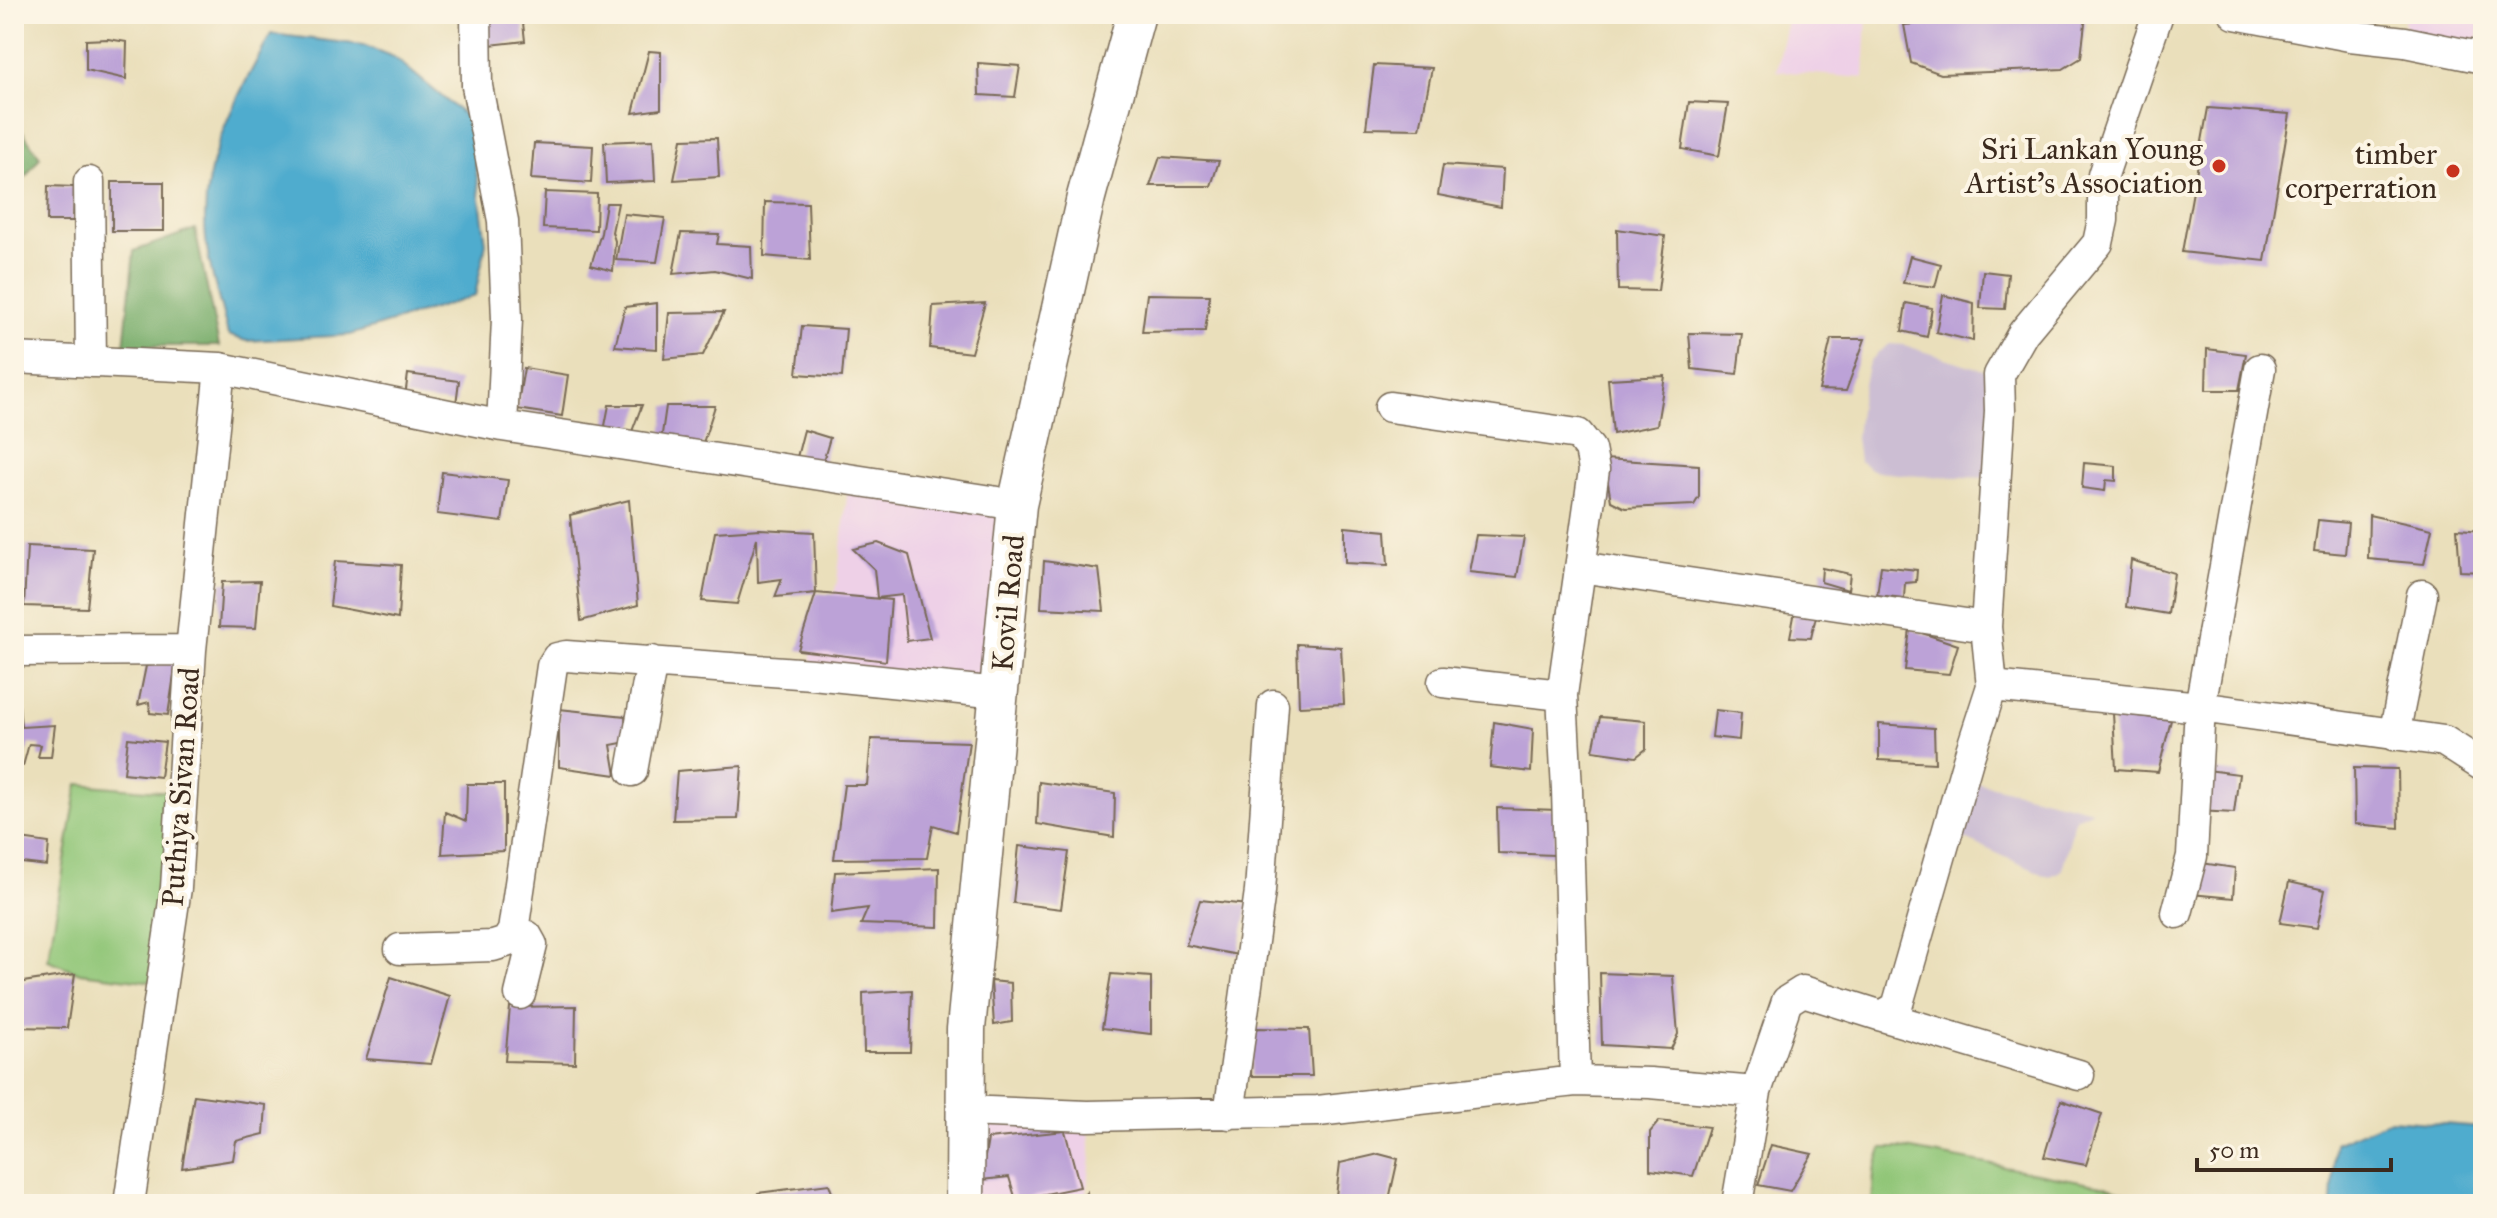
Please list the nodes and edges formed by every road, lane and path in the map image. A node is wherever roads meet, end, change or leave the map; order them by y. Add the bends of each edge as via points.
1 (476, 14) edge
2 (1136, 14) edge
3 (2158, 14) edge
4 (2235, 14) edge
5 (2404, 28) edge
6 (2483, 58) edge
7 (89, 182) dead end
8 (14, 358) edge
9 (91, 362) junction
10 (220, 368) junction
11 (2260, 369) dead end
12 (1390, 407) dead end
13 (502, 426) junction
14 (1017, 505) junction
15 (1580, 567) junction
16 (2422, 595) dead end
17 (1986, 627) junction
18 (191, 650) junction
19 (14, 651) edge
20 (652, 661) junction
21 (1443, 682) dead end
22 (1992, 686) junction
23 (999, 693) junction
24 (1562, 695) junction
25 (1273, 705) dead end
26 (2200, 707) junction
27 (2394, 735) junction
28 (2483, 766) edge
29 (632, 771) dead end
30 (2177, 913) dead end
31 (513, 931) junction
32 (400, 949) dead end
33 (520, 994) dead end
34 (1882, 1016) junction
35 (2079, 1075) dead end
36 (1575, 1081) junction
37 (1756, 1092) junction
38 (964, 1111) junction
39 (1229, 1114) junction
40 (129, 1204) edge
41 (965, 1204) edge
42 (1737, 1204) edge

1 - 13 street via 477,86 503,221 507,319
2 - 14 street, Kovil Road via 1086,197
3 - 17 street via 2103,175 2098,243 2023,333 1999,375
4 - 5 street via 2336,33
5 - 6 street
7 - 9 street
8 - 9 street
9 - 10 street
10 - 13 street
10 - 18 street, Puthiya Sivan Road
11 - 26 street
12 - 15 street via 1578,434 1590,449 1594,470
13 - 14 street
14 - 23 street, Kovil Road
15 - 17 street
15 - 24 street
16 - 27 street
17 - 22 street
18 - 19 street
18 - 40 street, Puthiya Sivan Road via 176,888
20 - 23 street
20 - 29 street
20 - 31 street via 566,656 552,666
21 - 24 street
22 - 26 street
22 - 34 street via 1897,1007
23 - 38 street, Kovil Road via 966,1029
24 - 36 street
25 - 39 street via 1260,891
26 - 27 street
26 - 30 street via 2192,856
27 - 28 street via 2444,741
31 - 32 street via 506,942 493,946
31 - 33 street via 527,936 532,945
34 - 35 street
34 - 37 street via 1803,991 1787,1001
36 - 37 street
36 - 39 street via 1318,1111
37 - 42 street
38 - 39 street
38 - 41 street, Kovil Road

